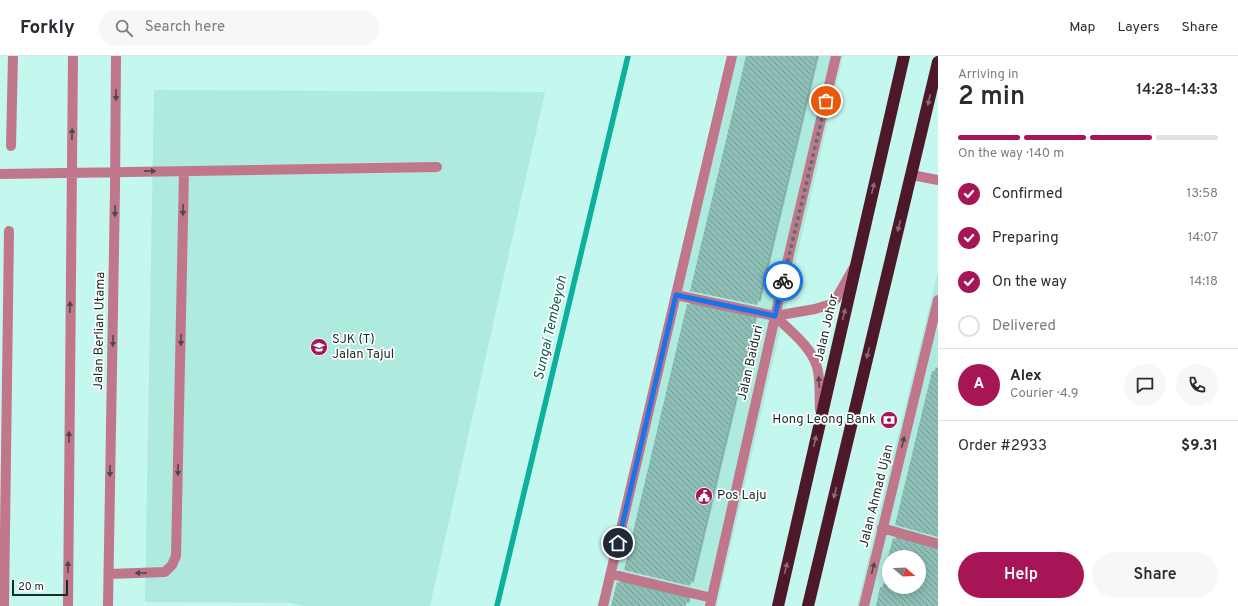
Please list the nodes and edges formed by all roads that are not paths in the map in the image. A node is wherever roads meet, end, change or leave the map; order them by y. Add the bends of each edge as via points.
1 (13, 56) edge
2 (73, 56) edge
3 (116, 56) edge
4 (732, 56) edge
5 (836, 56) edge
6 (904, 56) edge
7 (938, 62) edge
8 (11, 146) dead end
9 (437, 167) dead end
10 (184, 171) junction
11 (115, 172) junction
12 (71, 173) junction
13 (0, 174) edge
14 (912, 175) junction
15 (938, 180) edge
16 (10, 231) dead end
17 (856, 264) junction
18 (676, 295) junction
19 (938, 300) edge
20 (775, 316) junction
21 (934, 332) edge
22 (820, 420) junction
23 (882, 528) junction
24 (938, 544) edge
25 (109, 574) junction
26 (611, 574) junction
27 (2, 591) edge
28 (711, 602) edge
29 (4, 606) edge
30 (68, 606) edge
31 (108, 606) edge
32 (603, 606) edge
33 (778, 606) edge
34 (808, 606) edge
35 (864, 606) edge

1 - 8 street
12 -> 2 street
3 -> 11 street, Jalan Berlian Utama
4 - 18 street
5 - 20 street, Jalan Baiduri
17 -> 6 highway, Jalan Johor
7 -> 14 highway
9 - 10 street
11 -> 10 street
10 -> 25 street via 176,556 165,572
11 - 12 street
11 -> 25 street, Jalan Berlian Utama
12 - 13 street
30 -> 12 street
14 - 15 street
14 -> 34 highway
16 - 27 street
17 - 20 street via 836,299 830,304
22 -> 17 highway, Jalan Johor
18 - 20 street
18 - 26 street
19 - 21 street, Jalan Ahmad Ujan
22 -> 20 street via 819,380 815,362 806,348
20 - 28 street, Jalan Baiduri
23 -> 21 street, Jalan Ahmad Ujan
33 -> 22 highway, Jalan Johor
23 - 24 street
35 -> 23 street, Jalan Ahmad Ujan
25 - 31 street, Jalan Berlian Utama
26 - 28 street
26 - 32 street
27 - 29 street

